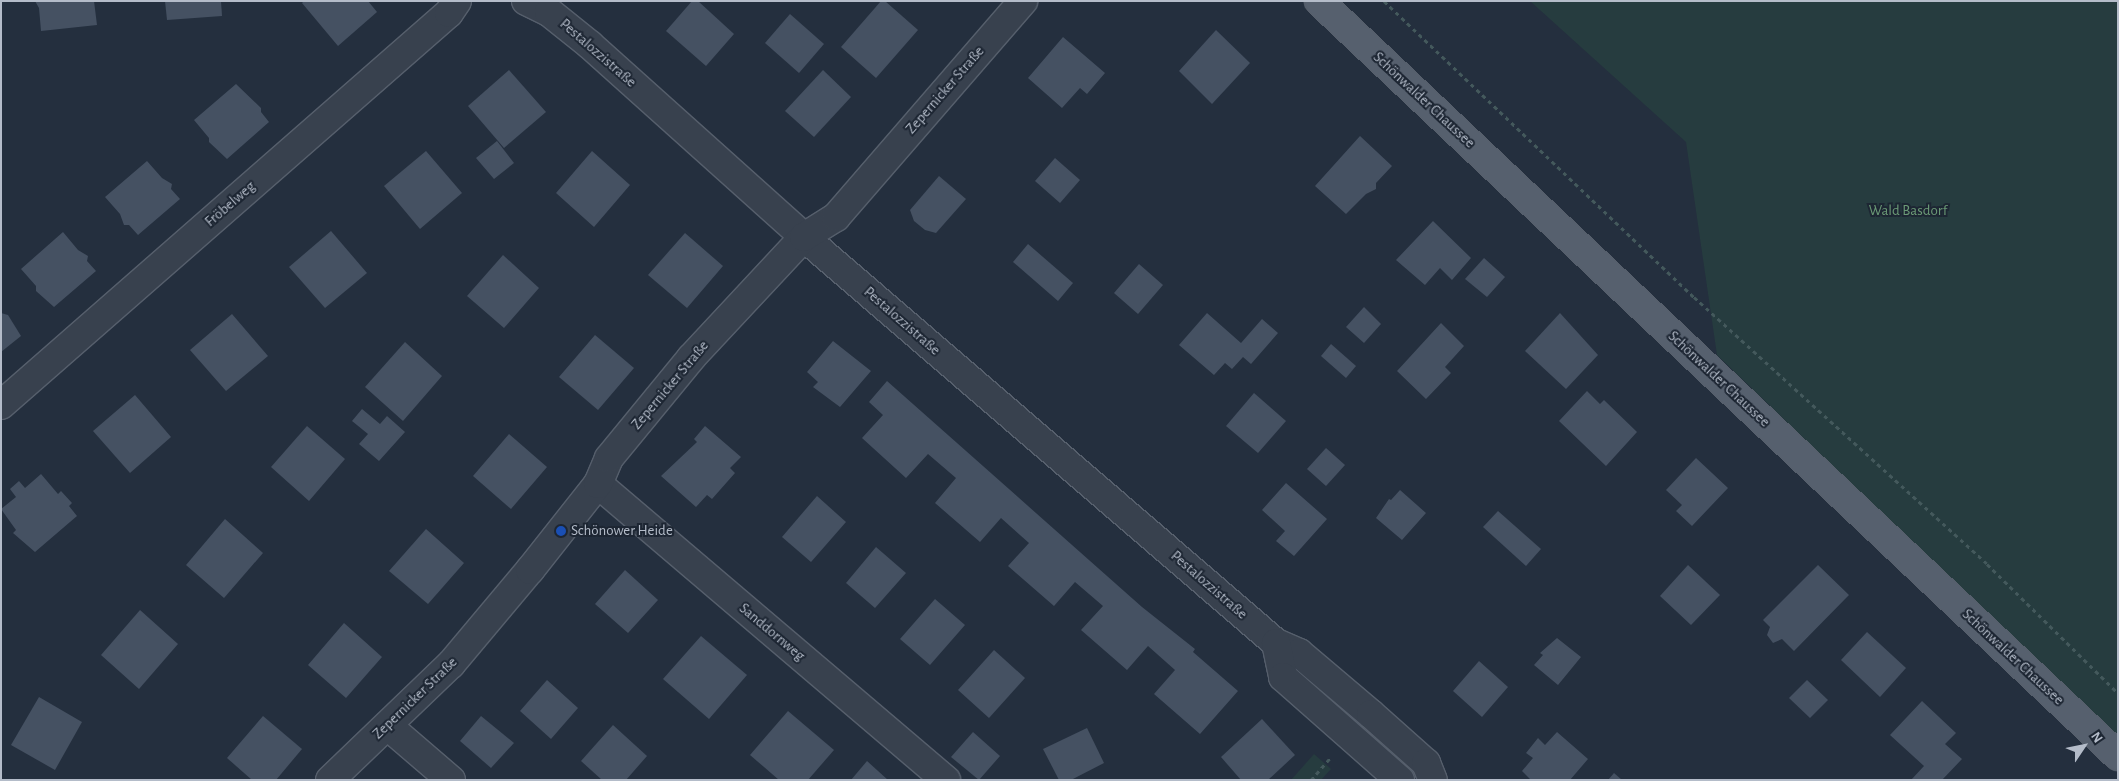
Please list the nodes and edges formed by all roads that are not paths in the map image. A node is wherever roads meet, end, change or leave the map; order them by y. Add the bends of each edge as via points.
1 (457, 1) edge
2 (526, 1) edge
3 (1022, 1) edge
4 (1319, 1) edge
5 (804, 237) junction
6 (1, 405) edge
7 (598, 484) junction
8 (1276, 643) junction
9 (388, 726) junction
10 (2118, 756) edge
11 (330, 780) edge
12 (451, 780) edge
13 (946, 780) edge
14 (1400, 780) edge
15 (1433, 780) edge

1 - 6 street, Fröbelweg via 449,13
2 - 5 street, Pestalozzistraße via 549,12 590,45
3 - 5 street, Zepernicker Straße via 836,217
4 - 10 main road, Schönwalder Chaussee
5 - 7 street, Zepernicker Straße via 691,358 609,458
5 - 8 street, Pestalozzistraße
7 - 9 street, Zepernicker Straße via 452,664
7 - 13 street, Sanddornweg
8 - 14 street via 1283,678
8 - 15 street, Pestalozzistraße via 1298,653 1371,714 1426,763
9 - 11 street, Zepernicker Straße via 358,750
9 - 12 street

